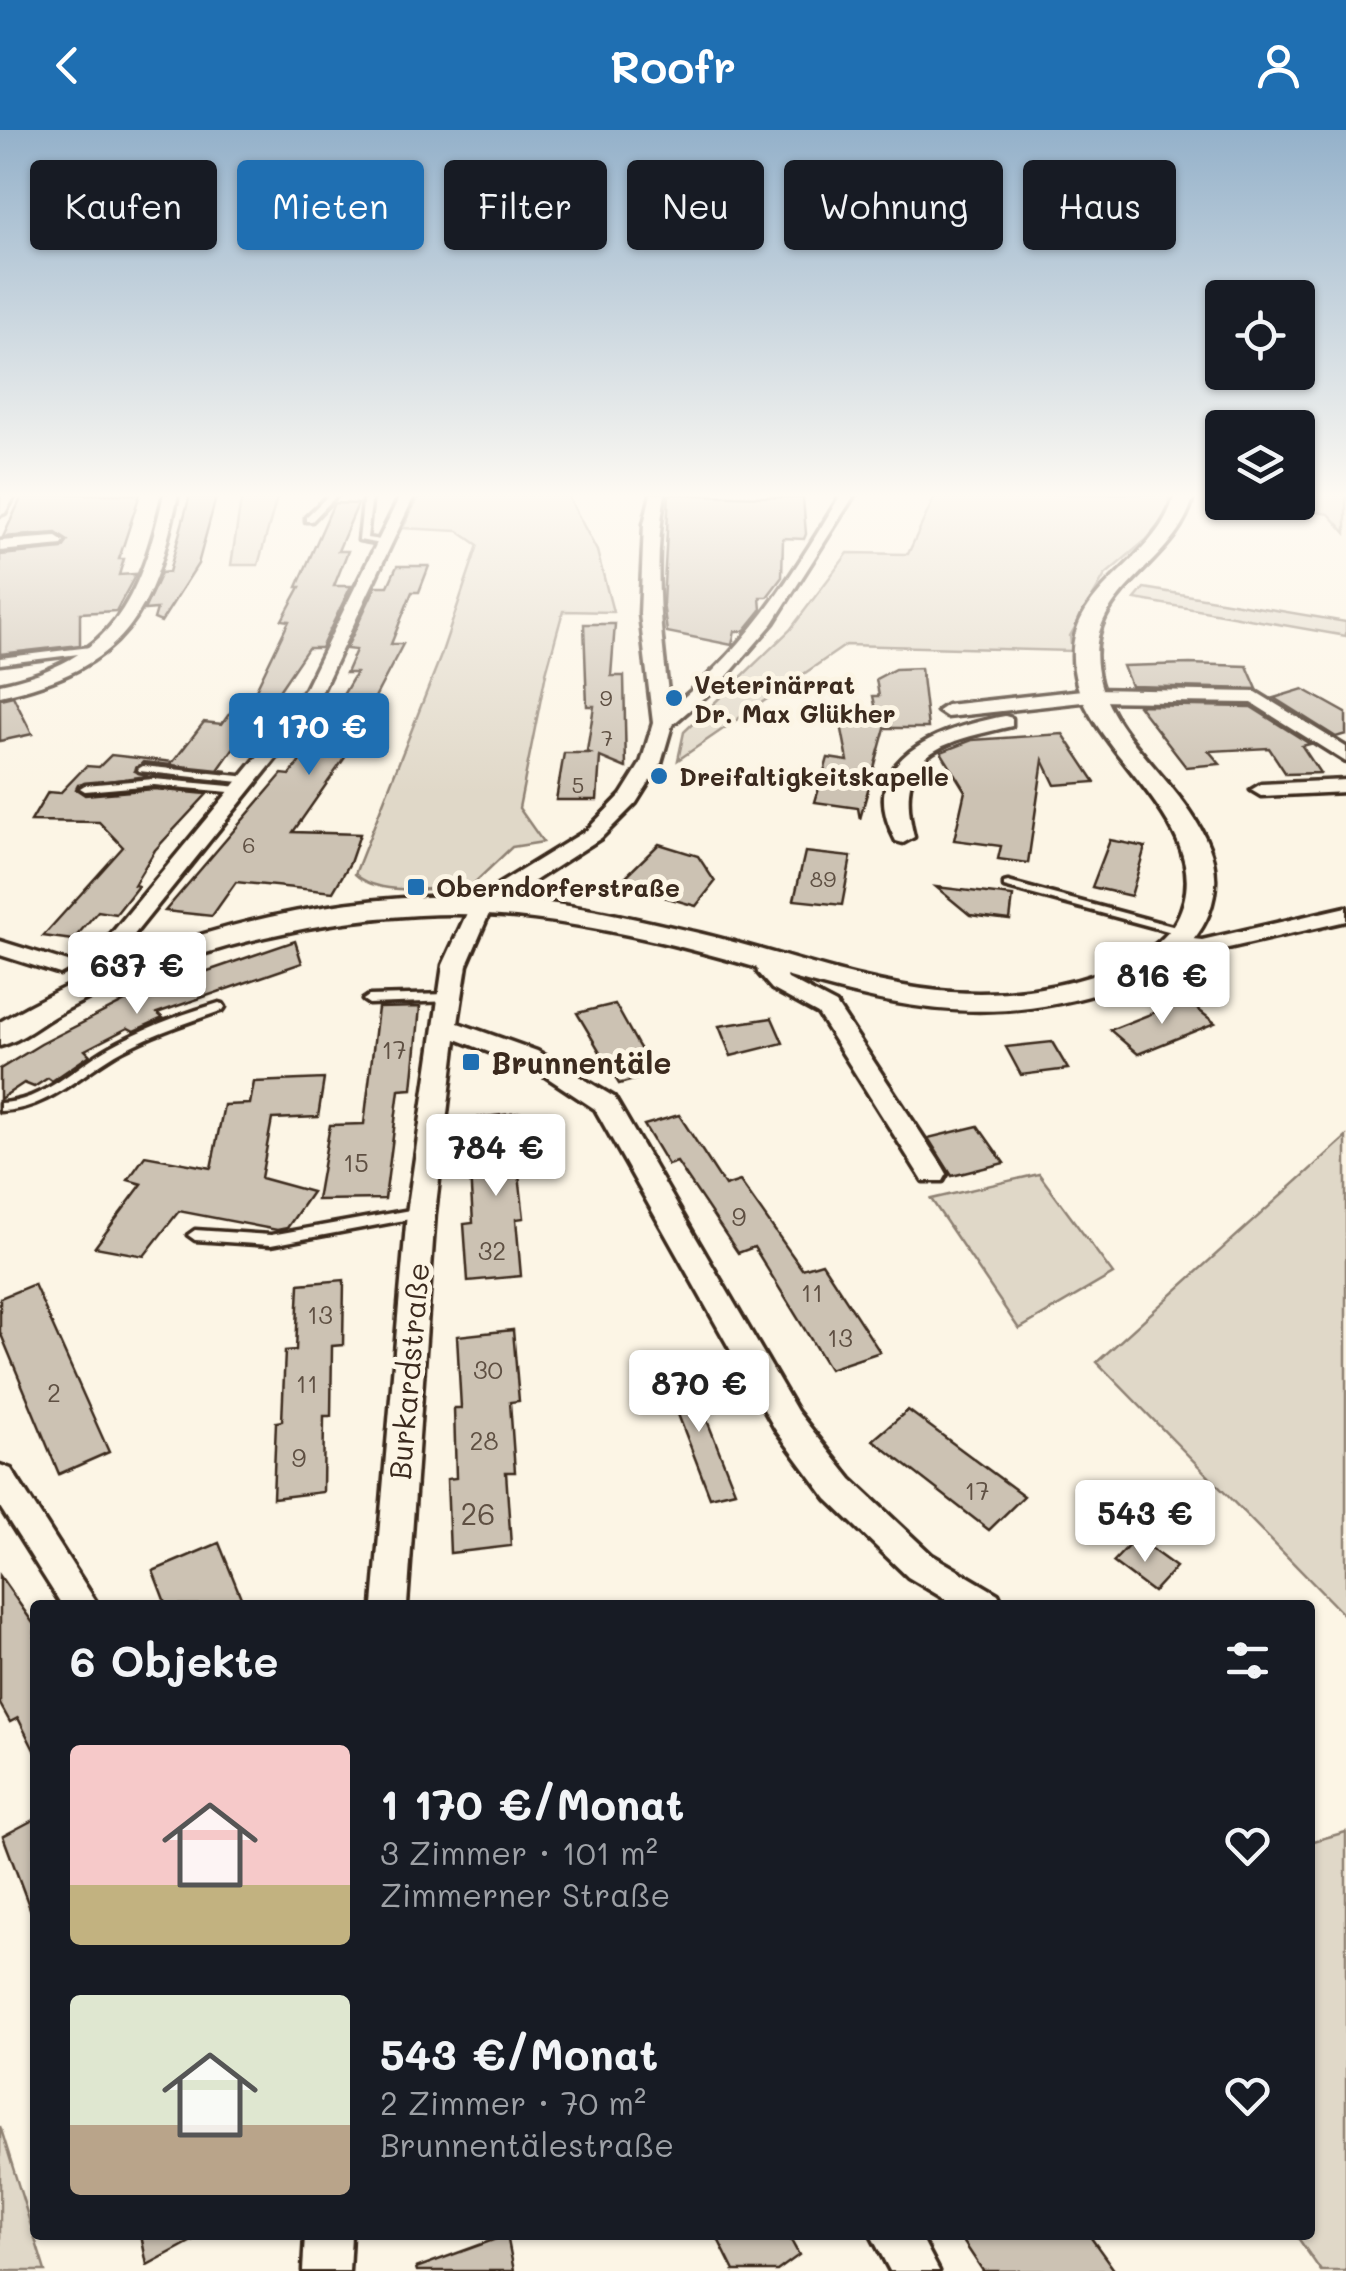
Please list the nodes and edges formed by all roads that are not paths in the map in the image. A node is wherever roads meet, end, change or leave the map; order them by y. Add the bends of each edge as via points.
1 (137, 594) edge
2 (360, 594) edge
3 (649, 594) edge
4 (784, 594) edge
5 (1105, 594) edge
6 (102, 648) junction
7 (0, 660) edge
8 (0, 690) edge
9 (1093, 701) junction
10 (947, 712) dead end
11 (663, 723) junction
12 (1346, 756) edge
13 (143, 769) dead end
14 (244, 785) junction
15 (1346, 786) edge
16 (85, 788) dead end
17 (1261, 790) dead end
18 (903, 838) dead end
19 (1008, 885) dead end
20 (481, 905) junction
21 (1346, 914) edge
22 (1179, 938) junction
23 (0, 948) edge
24 (768, 960) junction
25 (60, 966) dead end
26 (108, 980) junction
27 (369, 1000) dead end
28 (219, 1007) dead end
29 (446, 1012) junction
30 (0, 1036) edge
31 (0, 1107) edge
32 (933, 1174) dead end
33 (421, 1213) junction
34 (195, 1235) dead end
35 (0, 1479) edge
36 (77, 1600) edge
37 (390, 1600) edge
38 (978, 1600) edge
39 (328, 2240) edge
40 (897, 2240) edge
41 (326, 2271) edge
42 (916, 2271) edge

1 - 6 street
2 - 14 street via 314,689
3 - 11 street
4 - 11 street via 690,705
5 - 9 street via 1085,645
6 - 7 lane
6 - 8 street via 78,666
9 - 10 street
9 - 12 street via 1256,698
9 - 18 street via 925,745 905,762 897,785 894,813
9 - 22 street via 1200,852 1197,909
11 - 20 street via 651,763 594,834
13 - 14 lane
14 - 16 lane
14 - 26 street via 95,968
15 - 17 street
19 - 22 lane
20 - 24 street via 659,933
20 - 26 street via 313,918 227,937
20 - 29 street, Burkardstraße via 455,964
21 - 22 street via 1202,947
22 - 24 street via 1141,968 1085,990 1017,1002 898,996
23 - 25 street
24 - 32 street via 780,984 827,1010
26 - 30 street
27 - 29 lane
28 - 31 lane via 118,1047 33,1102
29 - 33 street, Burkardstraße
29 - 38 street via 573,1078 605,1103 786,1420 839,1490 920,1566
33 - 34 lane via 270,1240
33 - 37 street, Burkardstraße
35 - 36 street
39 - 41 street
40 - 42 street

